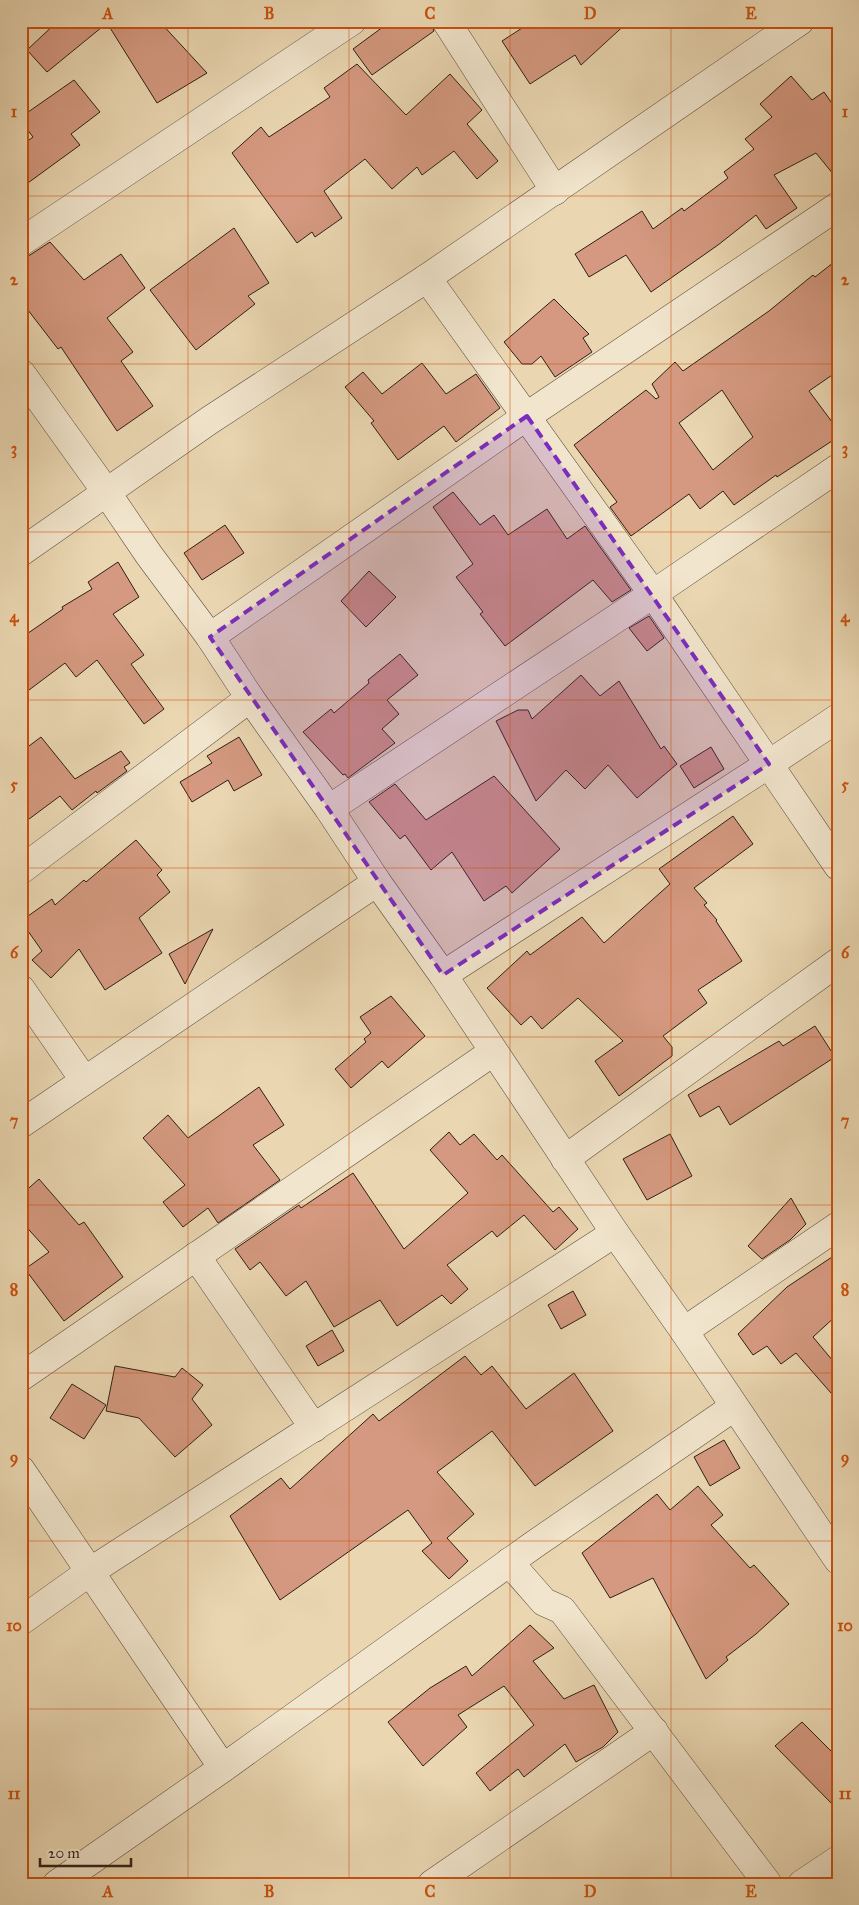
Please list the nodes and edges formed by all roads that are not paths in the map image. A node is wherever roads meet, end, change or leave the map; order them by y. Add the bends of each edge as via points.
1 (352, 21) edge
2 (446, 21) edge
3 (800, 21) edge
4 (555, 191) junction
5 (838, 206) edge
6 (21, 242) edge
7 (427, 278) junction
8 (21, 373) edge
9 (526, 416) junction
10 (838, 468) edge
11 (107, 493) junction
12 (21, 552) edge
13 (653, 594) junction
14 (210, 637) junction
15 (250, 698) junction
16 (838, 718) edge
17 (769, 764) junction
18 (330, 809) junction
19 (838, 866) edge
20 (21, 870) edge
21 (377, 882) junction
22 (838, 962) edge
23 (443, 975) junction
24 (21, 989) edge
25 (493, 1052) junction
26 (84, 1080) junction
27 (21, 1124) edge
28 (565, 1159) junction
29 (838, 1226) edge
30 (615, 1233) junction
31 (196, 1256) junction
32 (684, 1331) junction
33 (21, 1377) edge
34 (734, 1407) junction
35 (314, 1428) junction
36 (21, 1470) edge
37 (838, 1560) edge
38 (509, 1562) junction
39 (91, 1571) junction
40 (21, 1621) edge
41 (654, 1731) junction
42 (223, 1768) junction
43 (838, 1860) edge
44 (91, 1874) edge
45 (57, 1884) edge
46 (432, 1884) edge
47 (768, 1884) edge
48 (802, 1884) edge

1 - 6 street
2 - 4 street
3 - 4 street
4 - 7 street
5 - 9 street
7 - 9 street
7 - 11 street via 210,420
8 - 11 street
9 - 13 street
9 - 14 street
10 - 13 street
11 - 12 street
11 - 14 street
13 - 17 street
13 - 18 street
14 - 15 street
15 - 18 street
15 - 20 street
16 - 17 street
17 - 19 street
17 - 23 street
18 - 21 street
21 - 23 street
21 - 26 street
22 - 28 street
23 - 25 street
24 - 26 street
25 - 28 street
25 - 31 street
26 - 27 street
28 - 30 street
29 - 32 street
30 - 32 street
30 - 35 street
31 - 33 street
31 - 35 street
32 - 34 street
34 - 37 street
34 - 38 street
35 - 39 street
36 - 39 street
38 - 41 street via 544,1602 562,1610
38 - 42 street
39 - 40 street
39 - 42 street
41 - 46 street
41 - 47 street
42 - 44 street
43 - 48 street
44 - 45 street

